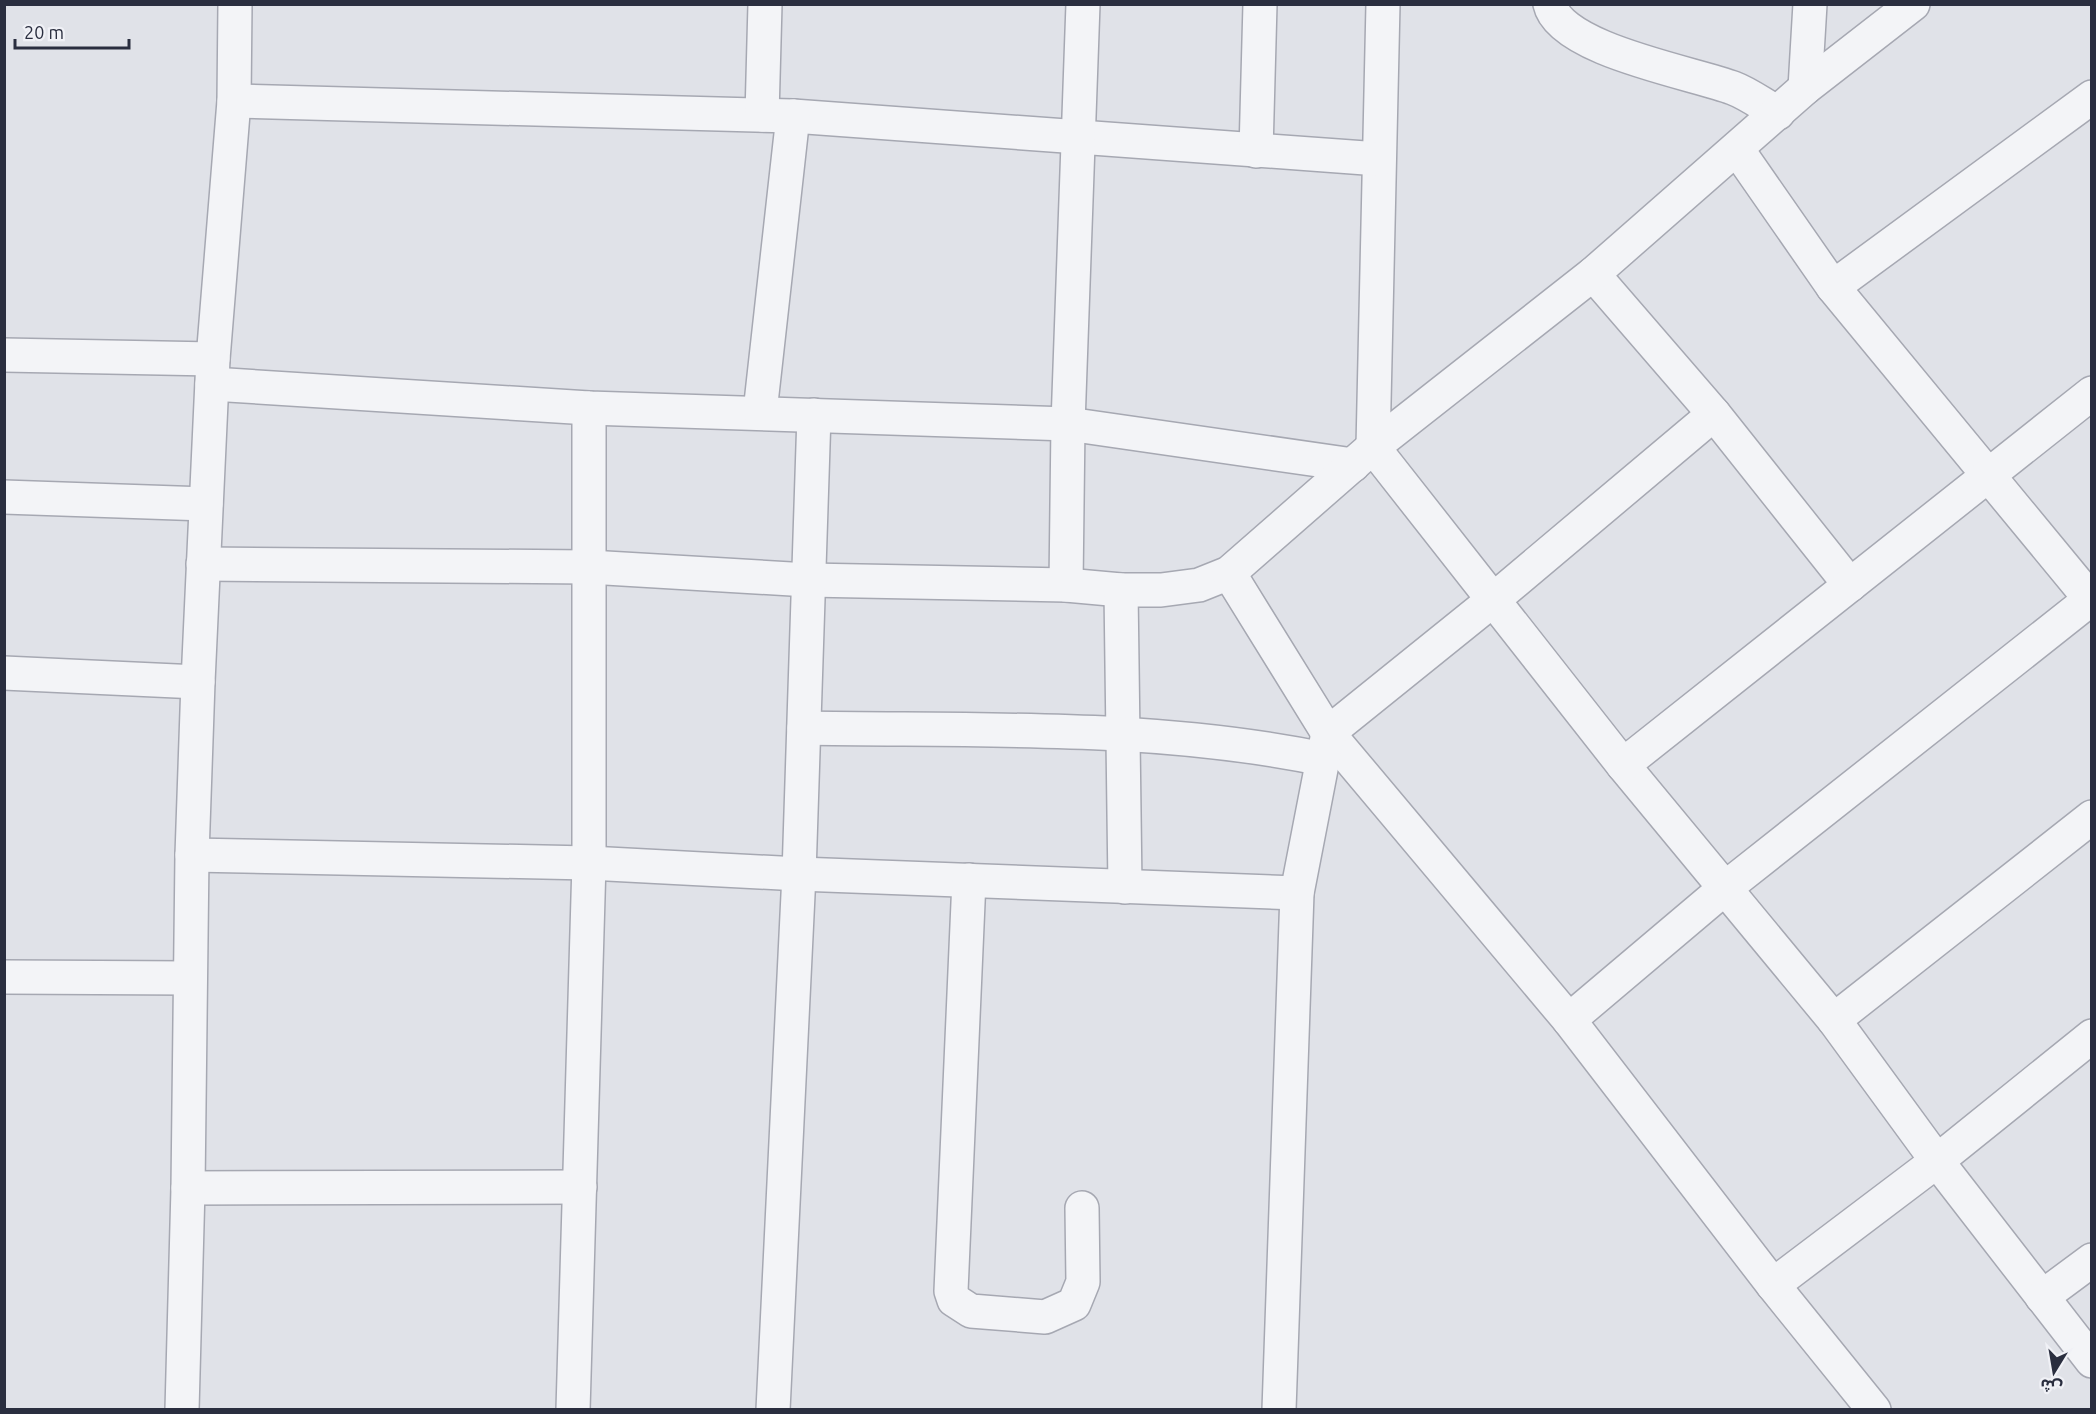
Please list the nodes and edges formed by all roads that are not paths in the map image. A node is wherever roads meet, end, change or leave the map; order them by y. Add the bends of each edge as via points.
1 (235, 4) edge
2 (765, 4) edge
3 (1083, 4) edge
4 (1260, 4) edge
5 (1383, 4) edge
6 (1550, 4) edge
7 (1809, 4) edge
8 (1913, 4) edge
9 (1805, 88) junction
10 (2091, 97) edge
11 (234, 101) junction
12 (1778, 113) junction
13 (778, 115) junction
14 (1078, 136) junction
15 (1737, 148) junction
16 (1256, 151) junction
17 (1379, 159) junction
18 (1593, 274) junction
19 (1833, 287) junction
20 (4, 355) edge
21 (212, 372) junction
22 (2091, 393) edge
23 (589, 408) junction
24 (760, 412) junction
25 (1714, 414) junction
26 (814, 415) junction
27 (1068, 424) junction
28 (1363, 456) junction
29 (1988, 475) junction
30 (4, 497) edge
31 (206, 504) junction
32 (203, 564) junction
33 (589, 567) junction
34 (1229, 573) junction
35 (808, 580) junction
36 (1066, 585) junction
37 (1850, 585) junction
38 (1121, 590) junction
39 (2091, 599) edge
40 (1493, 600) junction
41 (4, 673) edge
42 (198, 682) junction
43 (804, 728) junction
44 (1123, 733) junction
45 (1326, 746) junction
46 (1623, 765) junction
47 (2091, 817) edge
48 (192, 855) junction
49 (589, 863) junction
50 (799, 874) junction
51 (969, 880) junction
52 (1125, 887) junction
53 (1724, 889) junction
54 (1297, 892) junction
55 (4, 977) edge
56 (190, 978) junction
57 (1569, 1020) junction
58 (1834, 1020) junction
59 (2091, 1036) edge
60 (1937, 1161) junction
61 (580, 1186) junction
62 (188, 1188) junction
63 (1082, 1208) dead end
64 (2091, 1260) edge
65 (1773, 1285) junction
66 (2042, 1297) junction
67 (2091, 1361) edge
68 (182, 1410) edge
69 (573, 1410) edge
70 (773, 1410) edge
71 (1279, 1410) edge
72 (1874, 1410) edge

1 - 11 street
2 - 13 street
3 - 14 street
4 - 16 street
5 - 17 street
6 - 12 street via 1565,27 1599,46 1735,88
7 - 9 street
8 - 9 street
9 - 12 street
10 - 19 street
11 - 13 street
11 - 21 street
12 - 15 street
13 - 14 street
13 - 24 street
14 - 16 street
14 - 27 street
15 - 18 street
15 - 19 street
16 - 17 street
17 - 28 street
18 - 25 street
18 - 28 street
19 - 29 street
20 - 21 street
21 - 23 street
21 - 31 street
22 - 29 street
23 - 24 street
23 - 33 street
24 - 26 street
25 - 37 street
25 - 40 street
26 - 27 street
26 - 35 street
27 - 28 street
27 - 36 street
28 - 34 street
28 - 40 street
29 - 37 street
29 - 39 street
30 - 31 street
31 - 32 street
32 - 33 street
32 - 42 street
33 - 35 street
33 - 49 street
34 - 38 street via 1199,585
34 - 45 street
35 - 36 street
35 - 43 street
36 - 38 street
37 - 46 street
38 - 44 street
39 - 53 street
40 - 45 street
40 - 46 street
41 - 42 street
42 - 48 street
43 - 44 street
43 - 50 street
44 - 45 street via 1269,748
44 - 52 street
45 - 54 street
45 - 57 street
46 - 53 street
47 - 58 street
48 - 49 street
48 - 56 street
49 - 50 street
49 - 61 street
50 - 51 street
50 - 70 street
51 - 52 street
51 - 63 street via 951,1292 954,1300 971,1311 1045,1317 1074,1304 1083,1282
52 - 54 street
53 - 57 street
53 - 58 street
54 - 71 street
55 - 56 street
56 - 62 street
57 - 65 street
58 - 60 street
59 - 60 street
60 - 65 street
60 - 66 street
61 - 62 street
61 - 69 street
62 - 68 street
64 - 66 street
65 - 72 street
66 - 67 street

